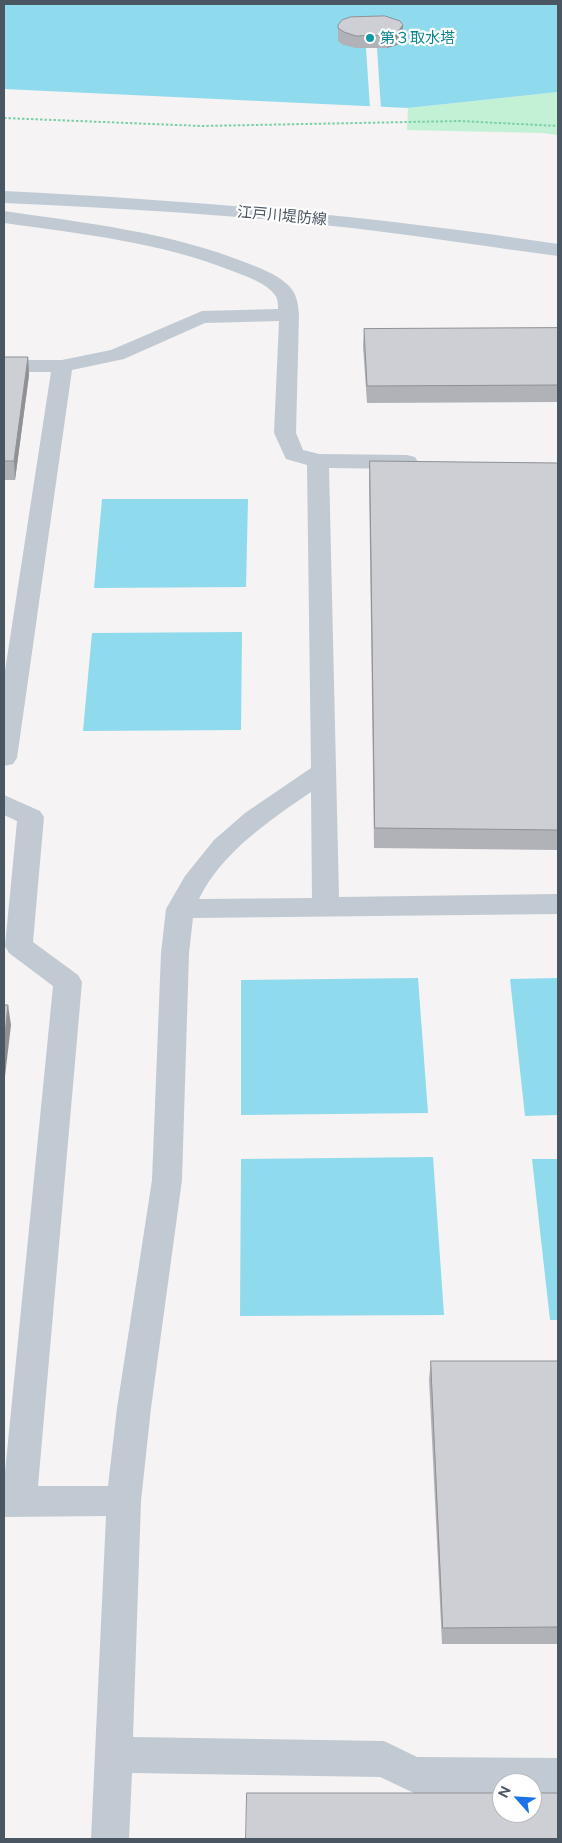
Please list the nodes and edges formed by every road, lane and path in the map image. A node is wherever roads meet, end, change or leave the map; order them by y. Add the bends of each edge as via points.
1 (4, 118) edge
2 (558, 126) edge
3 (4, 197) edge
4 (4, 217) edge
5 (558, 250) edge
6 (288, 315) junction
7 (4, 366) edge
8 (62, 366) junction
9 (318, 461) junction
10 (424, 462) edge
11 (4, 758) edge
12 (323, 772) junction
13 (4, 804) edge
14 (558, 904) edge
15 (326, 908) junction
16 (180, 909) junction
17 (124, 1501) junction
18 (11, 1502) edge
19 (113, 1755) junction
20 (558, 1776) edge
21 (110, 1839) edge

1 - 2 path via 202,126 424,121
3 - 5 main road, 江戸川堤防線 via 316,218
4 - 6 lane via 118,234 206,254 276,285 286,296
6 - 8 lane via 202,317 117,355
6 - 9 lane via 285,433 294,454
7 - 8 lane
8 - 11 lane
9 - 10 lane
9 - 12 lane
12 - 15 lane
12 - 16 lane via 257,817 226,845 197,878
13 - 18 lane via 31,817 19,946 68,982
14 - 15 lane
15 - 16 lane
16 - 17 lane via 175,953 167,1180
17 - 18 lane
17 - 19 lane
19 - 20 lane via 384,1759 414,1775
19 - 21 lane

